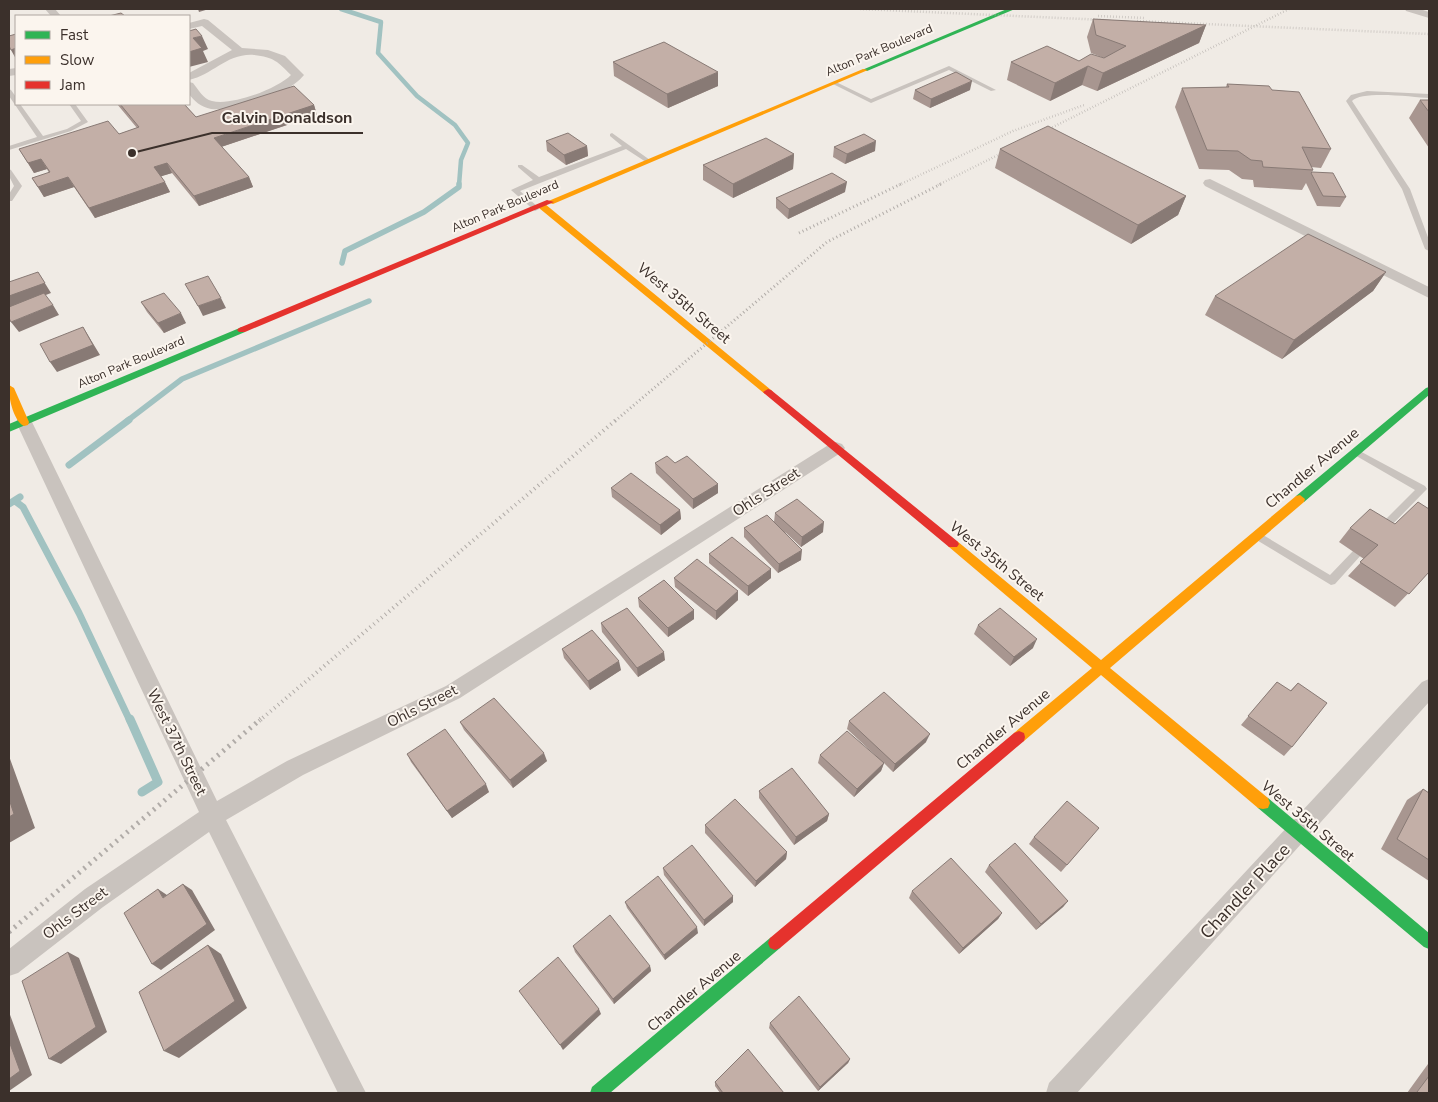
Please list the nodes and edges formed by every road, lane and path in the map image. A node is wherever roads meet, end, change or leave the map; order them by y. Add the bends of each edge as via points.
1 (1012, 9) edge
2 (1410, 9) edge
3 (1429, 15) edge
4 (204, 22) joint
5 (190, 26) edge
6 (240, 50) junction
7 (190, 76) edge
8 (834, 84) junction
9 (190, 87) edge
10 (993, 90) dead end
11 (1429, 96) edge
12 (18, 105) edge
13 (73, 105) edge
14 (612, 134) dead end
15 (41, 138) junction
16 (626, 146) junction
17 (9, 148) edge
18 (648, 161) junction
19 (520, 166) dead end
20 (9, 171) edge
21 (538, 180) junction
22 (1210, 183) dead end
23 (9, 198) edge
24 (539, 207) junction
25 (1429, 249) edge
26 (1429, 293) edge
27 (9, 388) edge
28 (1429, 390) edge
29 (16, 425) edge
30 (836, 448) junction
31 (1356, 452) junction
32 (1426, 486) edge
33 (1376, 534) edge
34 (1257, 536) junction
35 (1357, 554) dead end
36 (1102, 667) junction
37 (1429, 688) edge
38 (213, 815) junction
39 (1298, 833) junction
40 (1429, 942) edge
41 (9, 964) edge
42 (352, 1093) edge
43 (598, 1093) edge
44 (1059, 1093) edge

1 - 8 street, Alton Park Boulevard
2 - 3 street
4 - 5 street
4 - 6 street
6 - 7 street
6 - 9 street via 281,58 298,75 292,83 226,105 209,105
8 - 10 lane via 872,101 949,68
8 - 18 street, Alton Park Boulevard
11 - 25 lane via 1367,93 1353,96 1349,101 1406,189
12 - 15 lane
13 - 15 lane via 85,122
14 - 16 lane
15 - 17 lane
16 - 18 lane
16 - 21 lane
18 - 24 street, Alton Park Boulevard
19 - 21 lane
20 - 23 lane via 18,186
21 - 24 lane via 514,190
22 - 26 street
24 - 29 street, Alton Park Boulevard
24 - 30 street, West 35th Street
27 - 29 street, West 37th Street
28 - 31 street, Chandler Avenue
29 - 38 street, West 37th Street
30 - 36 street, West 35th Street
30 - 38 street, Ohls Street via 452,692 295,768
31 - 32 lane
31 - 34 street, Chandler Avenue
32 - 33 lane
34 - 35 lane via 1331,581
34 - 36 street, Chandler Avenue
36 - 39 street, West 35th Street
36 - 43 street, Chandler Avenue
37 - 39 street, Chandler Place
38 - 41 street, Ohls Street via 94,898
38 - 42 street, West 37th Street
39 - 40 street, West 35th Street
39 - 44 street, Chandler Place

